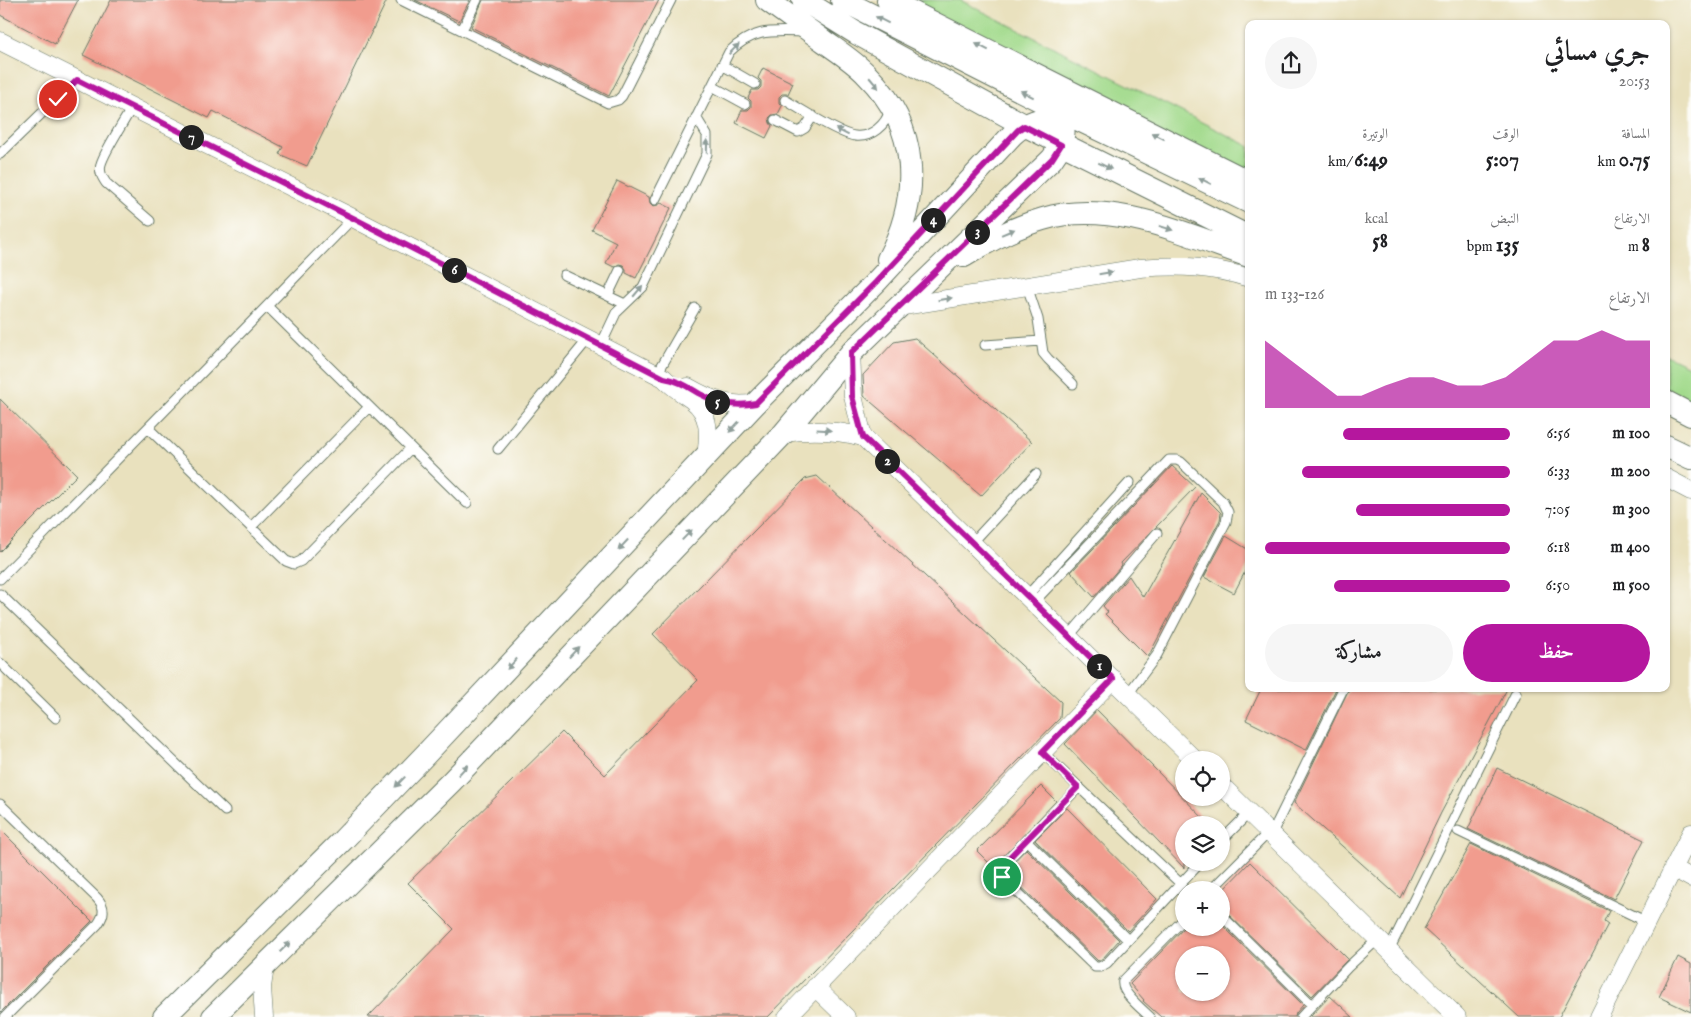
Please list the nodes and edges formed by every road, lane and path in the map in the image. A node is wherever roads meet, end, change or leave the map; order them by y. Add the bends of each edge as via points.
1 (401, 0) edge
2 (477, 0) edge
3 (671, 0) edge
4 (767, 0) edge
5 (803, 0) edge
6 (842, 0) edge
7 (888, 0) edge
8 (462, 30) junction
9 (812, 33) junction
10 (0, 41) edge
11 (722, 65) junction
12 (77, 80) junction
13 (755, 84) dead end
14 (712, 86) junction
15 (785, 100) dead end
16 (745, 104) dead end
17 (891, 105) junction
18 (132, 107) junction
19 (1062, 114) junction
20 (813, 116) junction
21 (696, 117) junction
22 (775, 120) dead end
23 (1024, 126) junction
24 (1061, 145) junction
25 (0, 154) edge
26 (1245, 180) edge
27 (655, 200) dead end
28 (1245, 200) edge
29 (353, 218) junction
30 (150, 221) dead end
31 (1245, 235) edge
32 (1245, 255) edge
33 (620, 270) dead end
34 (564, 276) dead end
35 (1245, 277) edge
36 (876, 282) junction
37 (922, 285) junction
38 (1027, 286) junction
39 (608, 296) junction
40 (625, 304) junction
41 (267, 306) junction
42 (897, 307) junction
43 (695, 308) dead end
44 (595, 341) junction
45 (1041, 341) junction
46 (985, 346) dead end
47 (851, 353) junction
48 (661, 376) junction
49 (1073, 384) dead end
50 (756, 403) junction
51 (1670, 404) edge
52 (370, 407) junction
53 (1691, 415) edge
54 (148, 428) junction
55 (784, 433) junction
56 (863, 437) junction
57 (411, 448) junction
58 (1670, 448) edge
59 (498, 449) dead end
60 (706, 457) junction
61 (1691, 458) edge
62 (1036, 474) dead end
63 (1670, 480) edge
64 (1130, 482) dead end
65 (1691, 491) edge
66 (467, 503) dead end
67 (251, 527) junction
68 (1157, 533) dead end
69 (972, 543) junction
70 (0, 579) edge
71 (0, 594) edge
72 (1030, 599) junction
73 (1069, 636) junction
74 (0, 663) edge
75 (1113, 679) junction
76 (1341, 692) edge
77 (1516, 693) dead end
78 (1128, 694) junction
79 (56, 718) dead end
80 (1187, 751) edge
81 (1042, 752) junction
82 (1078, 787) junction
83 (1230, 794) edge
84 (0, 804) edge
85 (225, 811) dead end
86 (1249, 813) junction
87 (1458, 831) dead end
88 (1230, 832) edge
89 (1691, 833) edge
90 (1270, 834) junction
91 (1026, 840) junction
92 (1673, 868) junction
93 (1193, 871) edge
94 (1691, 878) edge
95 (1178, 881) edge
96 (1184, 881) edge
97 (1221, 881) edge
98 (1175, 890) edge
99 (1648, 922) junction
100 (1230, 924) edge
101 (1175, 928) edge
102 (1128, 940) junction
103 (1383, 945) junction
104 (265, 966) junction
105 (815, 987) junction
106 (1312, 1005) junction
107 (5, 1017) edge
108 (164, 1017) edge
109 (213, 1017) edge
110 (264, 1017) edge
111 (787, 1017) edge
112 (846, 1017) edge
113 (1150, 1017) edge
114 (1300, 1017) edge
115 (1457, 1017) edge
116 (1599, 1017) edge

1 - 8 lane
2 - 8 lane
3 - 8 lane via 622,96 614,102 604,101
4 - 9 street
5 - 23 street
19 -> 6 street
26 -> 7 street
11 -> 9 lane via 737,44 759,33
9 -> 17 street via 867,74
10 - 12 street
11 - 13 lane
11 - 14 lane
12 - 18 street
12 - 25 lane
14 - 16 lane
14 - 21 lane
15 - 20 lane
17 -> 20 lane via 884,122 863,136 848,135
17 - 36 street via 908,145 912,178 899,238
18 - 29 street
18 - 30 lane via 100,171 106,183
19 - 23 street
19 - 24 street via 1064,135
28 -> 19 street
20 - 22 lane via 798,132
21 - 27 lane
40 -> 21 lane via 643,286 707,154 707,135
23 - 24 street
23 - 36 street via 1012,135
24 -> 31 street
24 - 37 street via 1052,159
29 - 41 lane
29 - 44 street
37 -> 32 street via 965,255 1005,233 1044,219 1075,214 1105,214 1134,219
33 - 39 lane
34 - 39 lane
38 -> 35 street via 1173,265 1207,267
36 - 50 street
37 - 42 street
42 -> 38 street
38 - 45 lane via 1038,319
39 - 40 lane
40 - 44 lane
41 - 52 lane
41 - 54 lane
42 - 47 street
43 - 48 lane
44 - 48 street
44 - 59 lane
45 - 46 lane
45 - 49 lane via 1045,356
47 - 55 street
47 - 56 street via 852,396
48 - 50 street via 678,380 723,404
48 - 60 street via 702,410 708,428
50 -> 60 street
51 - 53 street
52 - 57 lane
52 - 67 lane
54 - 67 lane
54 - 70 lane
55 -> 56 street via 824,430
104 -> 55 street via 452,781
56 - 69 street
57 - 66 lane
57 - 67 lane via 298,563 289,564
58 - 61 street
60 -> 108 street via 419,762
62 - 69 lane
63 - 65 street
64 - 72 lane
68 - 73 lane
69 - 72 street
71 - 85 lane
72 - 73 street
72 - 78 lane via 1169,460 1181,462 1223,502 1228,512 1226,522 1157,655
73 - 75 street
74 - 79 lane
75 - 78 street
75 - 81 street
76 - 90 lane
77 - 103 lane
78 - 80 street
81 - 82 lane
81 - 105 street
82 - 91 lane
82 - 95 lane
83 - 86 street
84 - 107 lane via 97,898 104,911 98,924
86 - 88 lane
86 - 90 street
87 - 99 lane
89 - 92 street
90 - 97 lane
90 - 103 street
91 - 102 lane
91 - 102 lane via 1000,867 1002,877 1095,967 1107,963
92 - 94 street
92 - 99 street
93 - 96 lane
98 - 102 lane
99 - 116 street
100 - 106 lane
101 - 113 lane via 1122,984
103 - 106 lane
103 - 115 street
104 - 109 street
104 - 110 street via 262,987
105 - 111 street
105 - 112 street
106 - 114 lane

